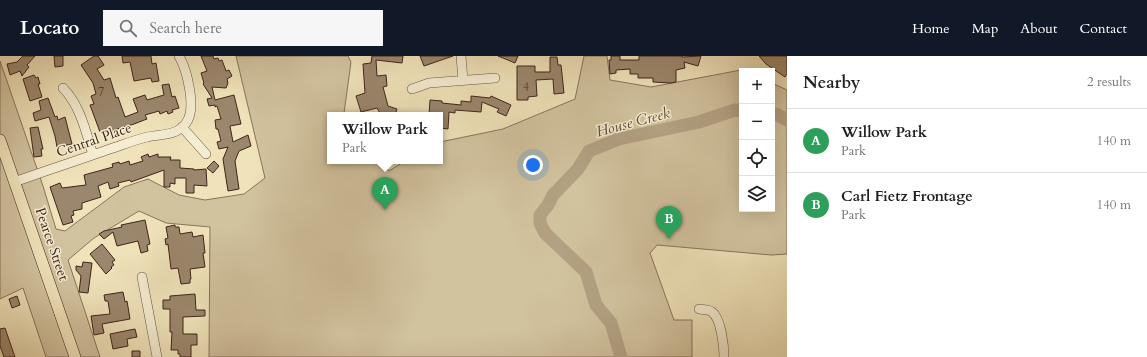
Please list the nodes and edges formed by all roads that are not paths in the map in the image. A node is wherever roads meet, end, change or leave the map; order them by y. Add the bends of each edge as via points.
1 (179, 56) edge
2 (461, 56) edge
3 (495, 78) dead end
4 (463, 80) junction
5 (63, 88) dead end
6 (412, 89) dead end
7 (182, 127) junction
8 (0, 140) edge
9 (206, 154) dead end
10 (93, 155) junction
11 (14, 182) junction
12 (142, 278) dead end
13 (699, 309) dead end
14 (75, 357) edge
15 (157, 357) edge
16 (724, 357) edge

1 - 7 street via 192,104 190,116
2 - 4 street
3 - 4 street
4 - 6 street via 429,83
5 - 10 street via 71,96 76,107
7 - 9 street
7 - 10 street, Central Place via 173,133 147,137
8 - 11 main road, Pearce Street
10 - 11 street, Central Place
11 - 14 main road, Pearce Street
12 - 15 street
13 - 16 street via 712,312 718,319

